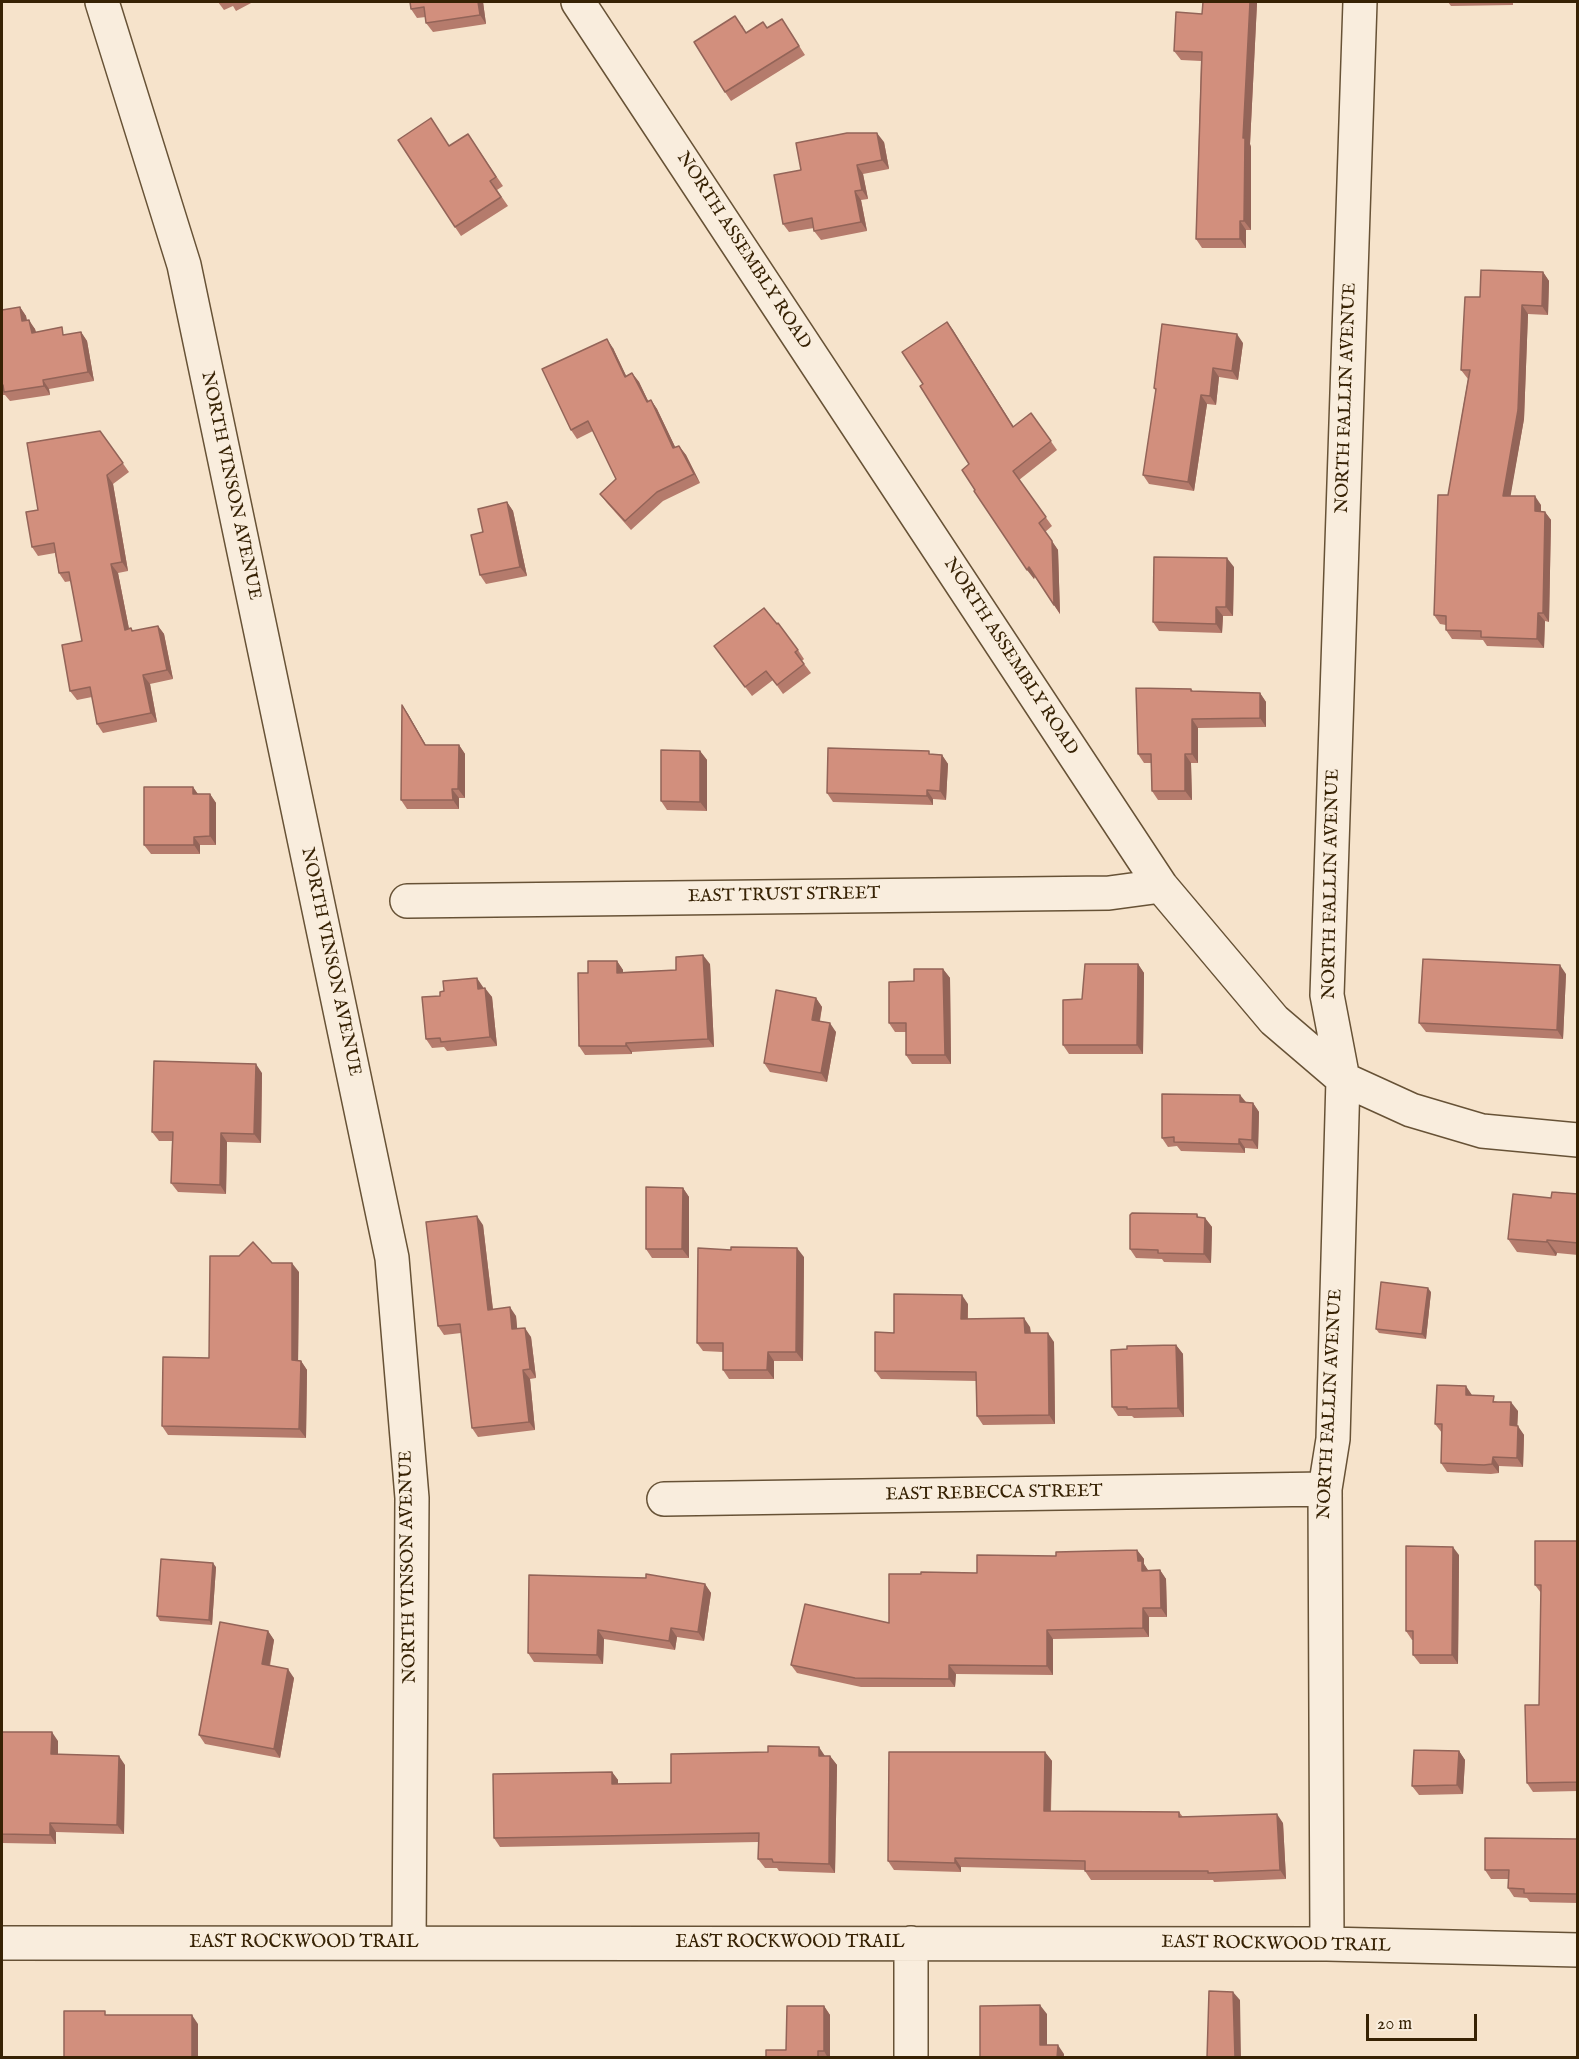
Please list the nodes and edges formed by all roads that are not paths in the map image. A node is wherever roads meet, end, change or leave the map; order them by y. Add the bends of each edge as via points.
1 (102, 2) edge
2 (578, 2) edge
3 (1360, 2) edge
4 (1161, 886) junction
5 (407, 901) dead end
6 (1343, 1079) junction
7 (1578, 1140) edge
8 (1325, 1489) junction
9 (664, 1499) dead end
10 (409, 1942) junction
11 (2, 1943) edge
12 (911, 1943) junction
13 (1327, 1944) junction
14 (1578, 1950) edge
15 (911, 2058) edge

1 - 10 street, NORTH VINSON AVENUE via 184,265 392,1258 412,1498
2 - 4 street, NORTH ASSEMBLY ROAD
3 - 6 street, NORTH FALLIN AVENUE via 1327,995
4 - 5 street, EAST TRUST STREET via 1109,893
4 - 6 street, NORTH ASSEMBLY ROAD via 1274,1020
6 - 7 street, NORTH ASSEMBLY ROAD via 1411,1110 1482,1131
6 - 8 street, NORTH FALLIN AVENUE via 1333,1439
8 - 9 street, EAST REBECCA STREET
8 - 13 street, NORTH FALLIN AVENUE
10 - 11 street, EAST ROCKWOOD TRAIL
10 - 12 street, EAST ROCKWOOD TRAIL
12 - 13 street, EAST ROCKWOOD TRAIL
12 - 15 street
13 - 14 street, EAST ROCKWOOD TRAIL

